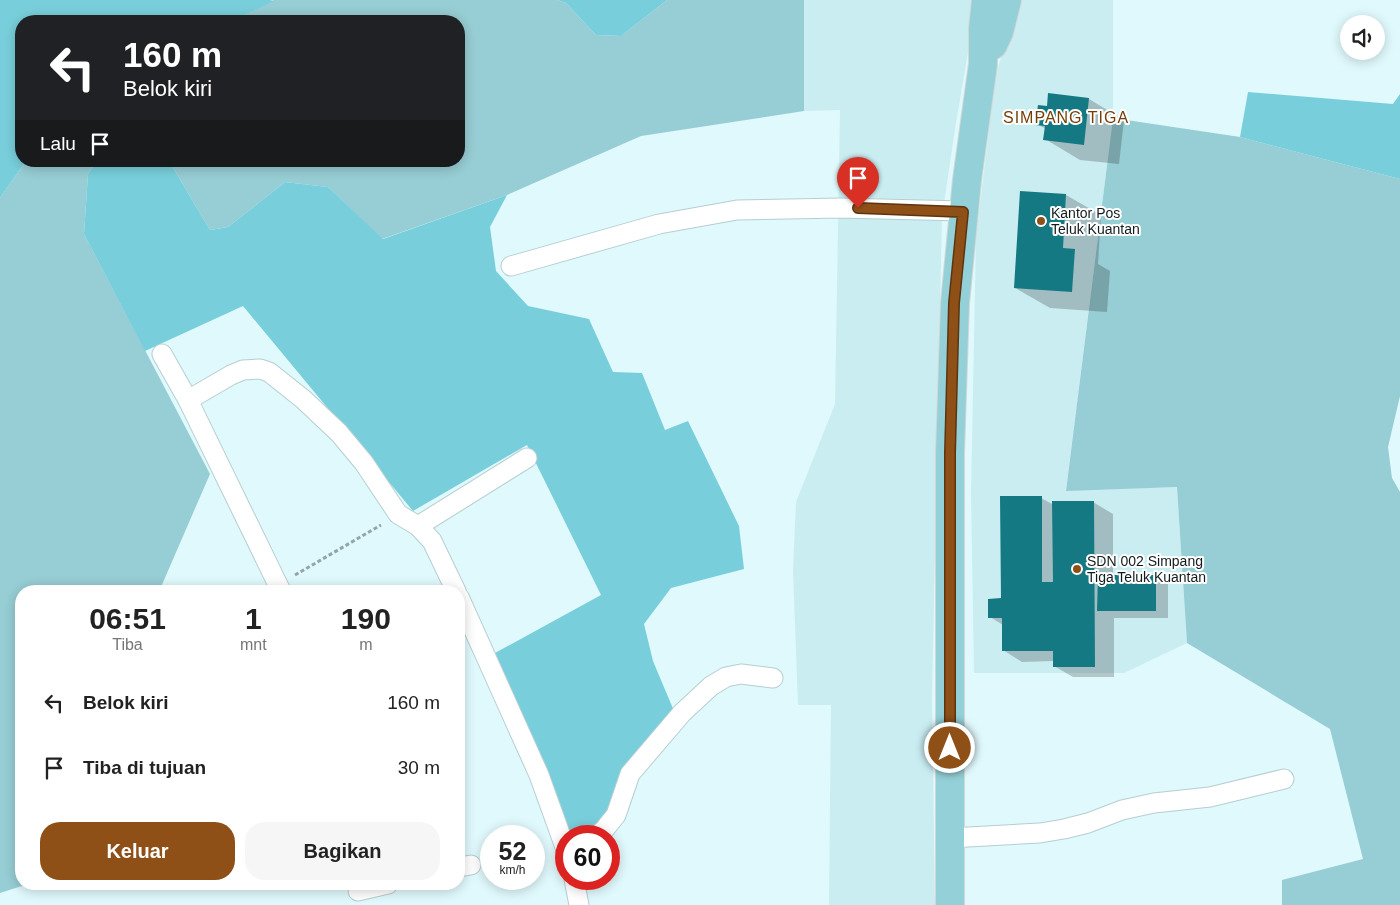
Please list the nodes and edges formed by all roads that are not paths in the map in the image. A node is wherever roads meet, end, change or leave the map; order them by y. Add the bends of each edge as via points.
1 (986, 0) edge
2 (1007, 0) edge
3 (983, 64) junction
4 (963, 212) junction
5 (511, 266) dead end
6 (162, 354) dead end
7 (188, 400) junction
8 (527, 458) dead end
9 (418, 526) junction
10 (278, 585) edge
11 (453, 585) edge
12 (465, 610) edge
13 (773, 678) dead end
14 (1284, 779) dead end
15 (557, 825) edge
16 (608, 825) edge
17 (950, 838) junction
18 (576, 890) edge
19 (579, 905) edge
20 (950, 905) edge

1 - 3 main road
2 - 3 main road via 999,32
3 - 4 main road
4 - 5 street via 840,208 737,210 659,224
4 - 17 main road via 954,303 950,453
6 - 7 street
7 - 9 street via 243,370 269,372 339,432 398,514
7 - 10 street
8 - 9 street
9 - 11 street via 432,541
12 - 15 street via 539,775
13 - 16 street via 740,674 726,677 711,686 682,712 630,774 616,815
14 - 17 street via 1210,797 1122,810 1064,829
17 - 20 main road
18 - 19 street

